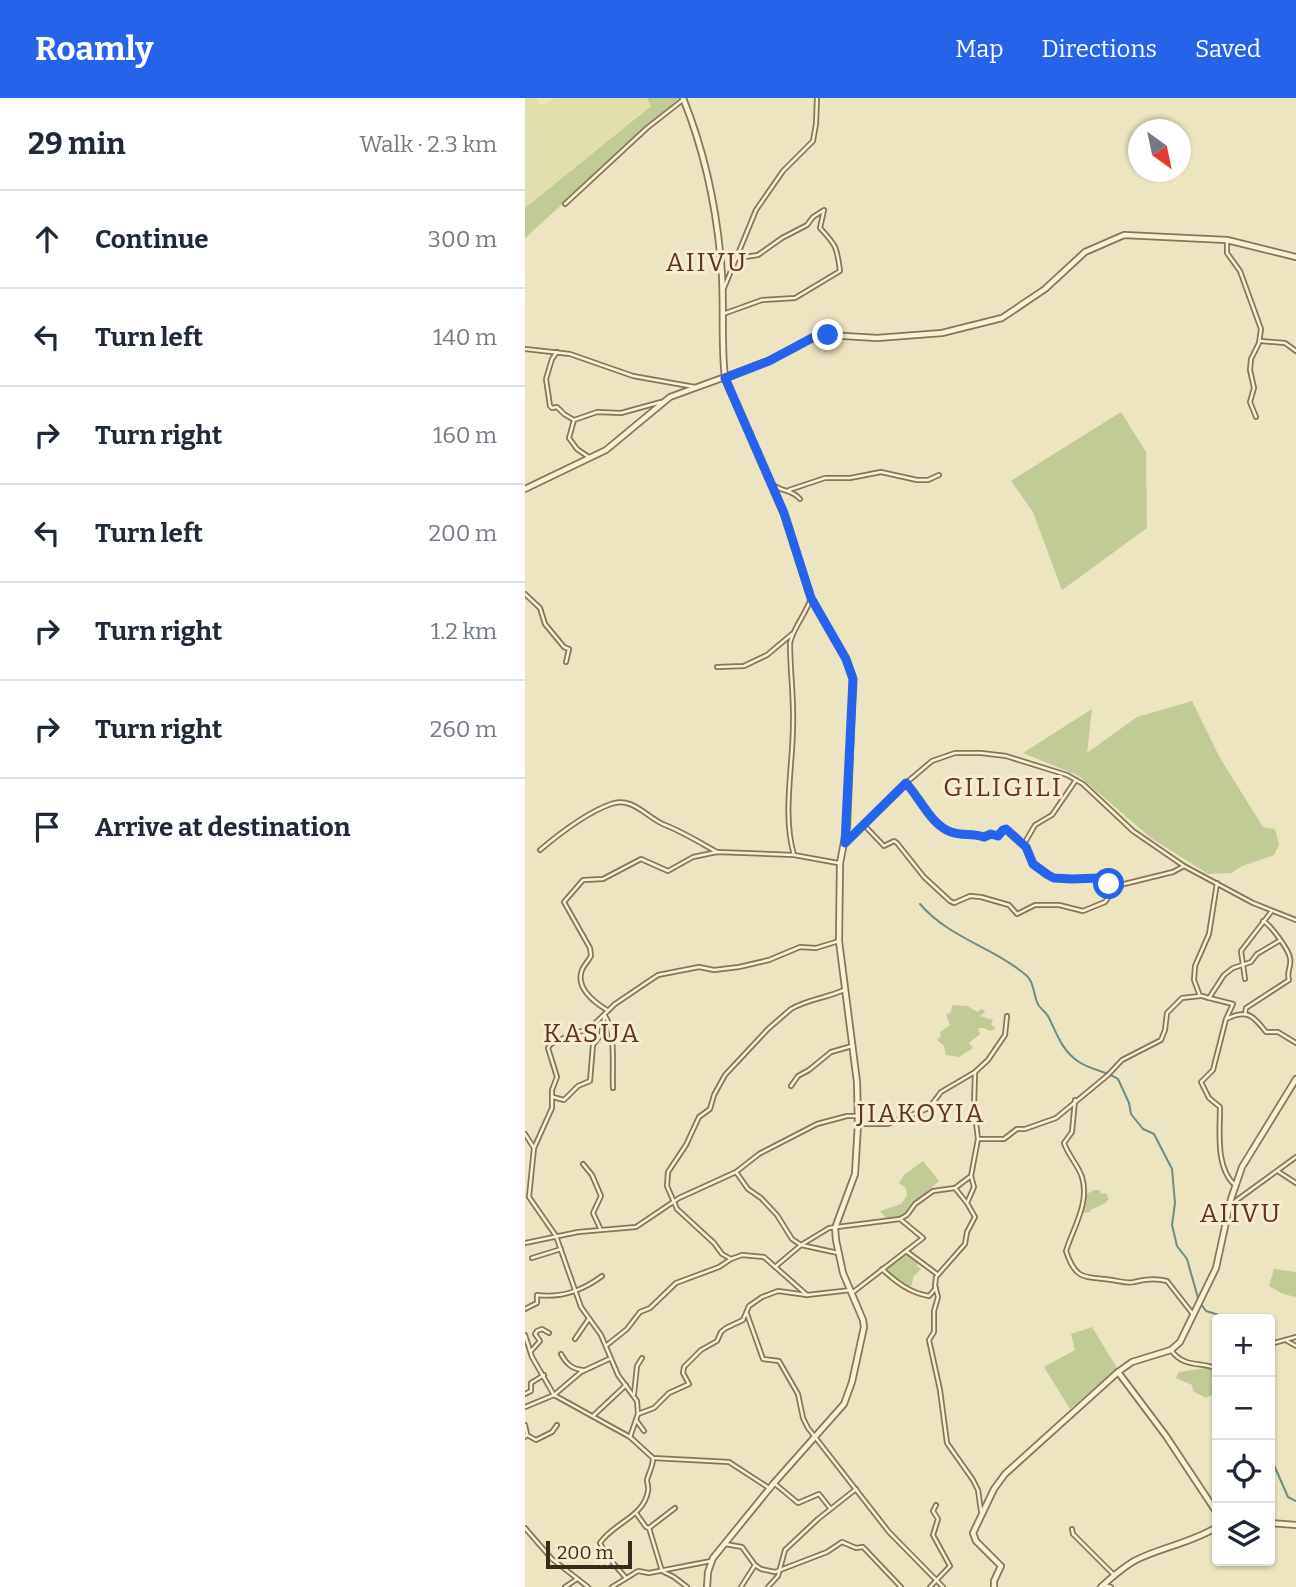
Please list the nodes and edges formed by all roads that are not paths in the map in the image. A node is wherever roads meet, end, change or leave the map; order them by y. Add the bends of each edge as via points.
1 (817, 98) edge
2 (684, 99) edge
3 (565, 204) dead end
4 (1227, 240) junction
5 (1296, 257) edge
6 (738, 258) junction
7 (723, 291) junction
8 (723, 314) junction
9 (1260, 341) junction
10 (525, 349) edge
11 (1296, 351) edge
12 (557, 352) junction
13 (725, 378) junction
14 (695, 387) junction
15 (664, 401) junction
16 (1256, 417) dead end
17 (574, 420) junction
18 (590, 458) junction
19 (939, 475) dead end
20 (772, 484) junction
21 (525, 489) edge
22 (789, 490) junction
23 (800, 499) dead end
24 (525, 594) edge
25 (811, 598) junction
26 (792, 635) junction
27 (566, 662) dead end
28 (717, 667) dead end
29 (1076, 780) junction
30 (906, 783) junction
31 (864, 825) junction
32 (845, 843) junction
33 (1023, 844) junction
34 (540, 850) dead end
35 (717, 852) junction
36 (794, 855) junction
37 (840, 863) junction
38 (1184, 866) junction
39 (1217, 883) junction
40 (1116, 886) junction
41 (1271, 912) junction
42 (1296, 920) edge
43 (1263, 921) junction
44 (839, 941) junction
45 (1279, 941) junction
46 (1243, 964) junction
47 (1245, 979) dead end
48 (844, 990) junction
49 (1200, 996) junction
50 (1209, 998) junction
51 (606, 1014) junction
52 (1245, 1014) junction
53 (1007, 1016) dead end
54 (1226, 1019) junction
55 (1296, 1043) edge
56 (852, 1046) junction
57 (975, 1072) junction
58 (1296, 1079) edge
59 (791, 1086) dead end
60 (613, 1088) dead end
61 (553, 1097) junction
62 (1075, 1100) junction
63 (858, 1116) junction
64 (858, 1124) junction
65 (525, 1134) edge
66 (978, 1139) junction
67 (534, 1148) junction
68 (1296, 1157) edge
69 (583, 1164) dead end
70 (736, 1171) junction
71 (1277, 1171) junction
72 (971, 1176) junction
73 (1296, 1183) edge
74 (1236, 1186) junction
75 (955, 1188) junction
76 (673, 1203) junction
77 (967, 1203) junction
78 (1230, 1205) junction
79 (900, 1219) junction
80 (835, 1228) junction
81 (601, 1229) junction
82 (556, 1236) junction
83 (525, 1243) edge
84 (801, 1245) junction
85 (561, 1249) junction
86 (906, 1251) junction
87 (838, 1253) junction
88 (532, 1258) dead end
89 (731, 1259) junction
90 (775, 1267) junction
91 (882, 1269) junction
92 (937, 1274) junction
93 (602, 1276) dead end
94 (936, 1288) junction
95 (576, 1292) junction
96 (851, 1292) junction
97 (807, 1295) junction
98 (525, 1309) edge
99 (1192, 1313) junction
100 (747, 1314) junction
101 (588, 1320) junction
102 (549, 1333) dead end
103 (525, 1335) edge
104 (1296, 1337) edge
105 (575, 1339) dead end
106 (1287, 1340) junction
107 (1275, 1343) edge
108 (606, 1345) junction
109 (1296, 1346) edge
110 (1171, 1350) junction
111 (531, 1351) junction
112 (561, 1354) dead end
113 (642, 1358) dead end
114 (611, 1359) junction
115 (1212, 1366) edge
116 (586, 1370) junction
117 (1118, 1372) junction
118 (544, 1375) junction
119 (626, 1385) junction
120 (525, 1394) edge
121 (633, 1394) junction
122 (554, 1395) junction
123 (526, 1406) edge
124 (638, 1414) junction
125 (592, 1416) junction
126 (636, 1420) junction
127 (525, 1425) edge
128 (557, 1425) dead end
129 (644, 1431) dead end
130 (526, 1436) edge
131 (814, 1436) junction
132 (630, 1437) junction
133 (653, 1458) junction
134 (774, 1483) junction
135 (769, 1488) junction
136 (856, 1489) junction
137 (936, 1504) dead end
138 (1212, 1505) edge
139 (675, 1508) dead end
140 (830, 1508) junction
141 (636, 1513) junction
142 (982, 1514) junction
143 (1275, 1523) edge
144 (1296, 1525) edge
145 (525, 1528) edge
146 (649, 1528) junction
147 (1072, 1529) dead end
148 (1212, 1530) edge
149 (725, 1544) junction
150 (711, 1561) junction
151 (755, 1565) junction
152 (781, 1570) junction
153 (662, 1571) junction
154 (1114, 1575) junction
155 (626, 1578) junction
156 (577, 1579) junction
157 (937, 1580) junction
158 (1103, 1586) edge
159 (565, 1587) edge
160 (588, 1587) edge
161 (613, 1587) edge
162 (687, 1587) edge
163 (707, 1587) edge
164 (741, 1587) edge
165 (768, 1587) edge
166 (901, 1587) edge
167 (929, 1587) edge
168 (943, 1587) edge
169 (994, 1587) edge
170 (1111, 1587) edge

1 - 6 street via 813,141 763,199
2 - 3 street
2 - 7 street via 710,181
4 - 5 street
4 - 9 street via 1227,253 1240,271 1258,316
4 - 13 street via 1124,235 1085,252 1030,301 993,322 942,333 812,338
6 - 7 street
6 - 8 street via 758,255 824,210 820,228 835,242 840,271 795,298 762,300
7 - 8 street
8 - 13 street
9 - 11 street via 1285,343
9 - 16 street via 1250,370
10 - 12 street
12 - 14 street via 633,376
12 - 17 street via 546,379 550,406
13 - 14 street
13 - 20 street
14 - 15 street
15 - 17 street
15 - 18 street via 621,439
17 - 18 street via 569,438
18 - 21 street
19 - 22 street via 924,480 873,472 825,478
20 - 22 street
20 - 25 street
22 - 23 street
24 - 27 street via 540,608 549,630 569,649
25 - 26 street
25 - 32 street via 853,679
26 - 28 street via 744,666
26 - 36 street via 790,820
29 - 30 street via 1006,756 955,753 932,761
29 - 33 street via 1052,815 1035,825
29 - 38 street via 1133,831
30 - 31 street
30 - 33 street via 950,832 984,837 998,836 1006,829
31 - 32 street
31 - 40 street via 884,846 897,843 924,877 954,903 974,896 1009,905 1016,914 1035,905 1083,911 1105,902
32 - 37 street
33 - 40 street via 1033,864 1054,878 1099,878
34 - 35 street via 612,803 643,809
35 - 36 street
35 - 51 street via 693,857 668,872 638,860 603,879 583,880 564,902 590,948 581,979 588,997
36 - 37 street
37 - 44 street
38 - 39 street
38 - 40 street
39 - 41 street
39 - 49 street via 1209,934 1195,966
41 - 42 street
41 - 43 street
43 - 45 street
43 - 46 street via 1241,951
44 - 48 street
44 - 51 street via 800,947 739,967 664,973 633,990
45 - 46 street
45 - 52 street via 1290,957 1289,982 1249,1005
46 - 47 street
46 - 50 street via 1224,975
48 - 56 street
48 - 76 street via 791,1009 731,1068 710,1109 699,1117 669,1168 667,1186
49 - 50 street
49 - 62 street via 1182,998 1167,1013 1161,1040 1122,1060
50 - 54 street via 1233,1004
51 - 60 street
51 - 61 street via 601,1035 593,1045 590,1081 564,1100
51 - 61 street via 588,1030 549,1046 557,1075
52 - 54 street
52 - 55 street via 1266,1032 1278,1032
53 - 57 street via 1002,1040
54 - 74 street via 1213,1070 1201,1082 1220,1107 1223,1164
56 - 59 street via 831,1052
56 - 63 street
57 - 64 street via 941,1092 925,1110 888,1124
57 - 66 street
58 - 74 street via 1250,1152
61 - 67 street
62 - 66 street via 1056,1118 1017,1129 1004,1139
62 - 99 street via 1073,1128 1064,1143 1083,1181 1083,1198 1068,1257 1085,1278 1167,1281
63 - 64 street
63 - 70 street via 817,1124
64 - 80 street via 855,1174
65 - 67 street
66 - 72 street
67 - 82 street via 529,1197
68 - 71 street
69 - 81 street via 601,1196 593,1213
70 - 76 street
70 - 84 street
71 - 73 street
71 - 78 street
72 - 75 street
72 - 77 street via 974,1187
74 - 78 street
75 - 77 street
75 - 79 street via 933,1191
76 - 81 street via 636,1227
76 - 89 street
77 - 92 street via 975,1214 974,1223 965,1244
78 - 99 street via 1216,1268
79 - 80 street
79 - 86 street via 923,1237
80 - 84 street
80 - 87 street
81 - 82 street
82 - 83 street
82 - 85 street
84 - 87 street
84 - 90 street
85 - 88 street
85 - 95 street
86 - 91 street
86 - 92 street
87 - 96 street
89 - 90 street via 762,1256
89 - 108 street via 670,1287
90 - 97 street
91 - 94 street via 927,1297
91 - 96 street
92 - 94 street
93 - 95 street
94 - 142 street via 934,1332 929,1340 945,1437 973,1480
95 - 98 street via 537,1295 537,1303
95 - 101 street
96 - 97 street
96 - 131 street via 864,1327 850,1392
97 - 100 street via 778,1291 753,1303
99 - 110 street via 1180,1342
100 - 124 street via 684,1367 689,1384
100 - 131 street via 763,1359 781,1363
101 - 105 street
101 - 108 street
102 - 111 street via 537,1331 540,1341
103 - 111 street
104 - 106 street
106 - 107 street
106 - 109 street
108 - 114 street
110 - 115 street via 1197,1366
110 - 117 street via 1132,1362
111 - 118 street
112 - 116 street via 571,1367
113 - 121 street
114 - 116 street
114 - 119 street
116 - 122 street
117 - 138 street
117 - 142 street via 1006,1474
118 - 120 street via 532,1382 531,1391
118 - 122 street
119 - 121 street
119 - 125 street
121 - 124 street
122 - 123 street
122 - 125 street
124 - 126 street
125 - 132 street
126 - 129 street
126 - 132 street
127 - 130 street
128 - 130 street via 536,1440
131 - 134 street
131 - 136 street
132 - 133 street
133 - 135 street via 729,1462
133 - 141 street via 648,1491
134 - 135 street
134 - 140 street via 798,1503 819,1494
135 - 149 street
136 - 140 street
136 - 157 street via 889,1532
137 - 157 street via 933,1535 950,1566
139 - 146 street
140 - 152 street via 785,1550
141 - 146 street
141 - 155 street via 600,1543
142 - 169 street via 973,1537 1001,1566
143 - 144 street
145 - 156 street
146 - 153 street
147 - 154 street
148 - 154 street via 1137,1560
149 - 150 street
149 - 151 street via 743,1548
150 - 153 street
150 - 163 street
151 - 152 street via 769,1572
151 - 164 street
152 - 165 street
152 - 166 street via 842,1542 863,1547
153 - 155 street via 638,1571
153 - 162 street
154 - 158 street
155 - 161 street
156 - 159 street
156 - 160 street
157 - 167 street
157 - 168 street
158 - 170 street

